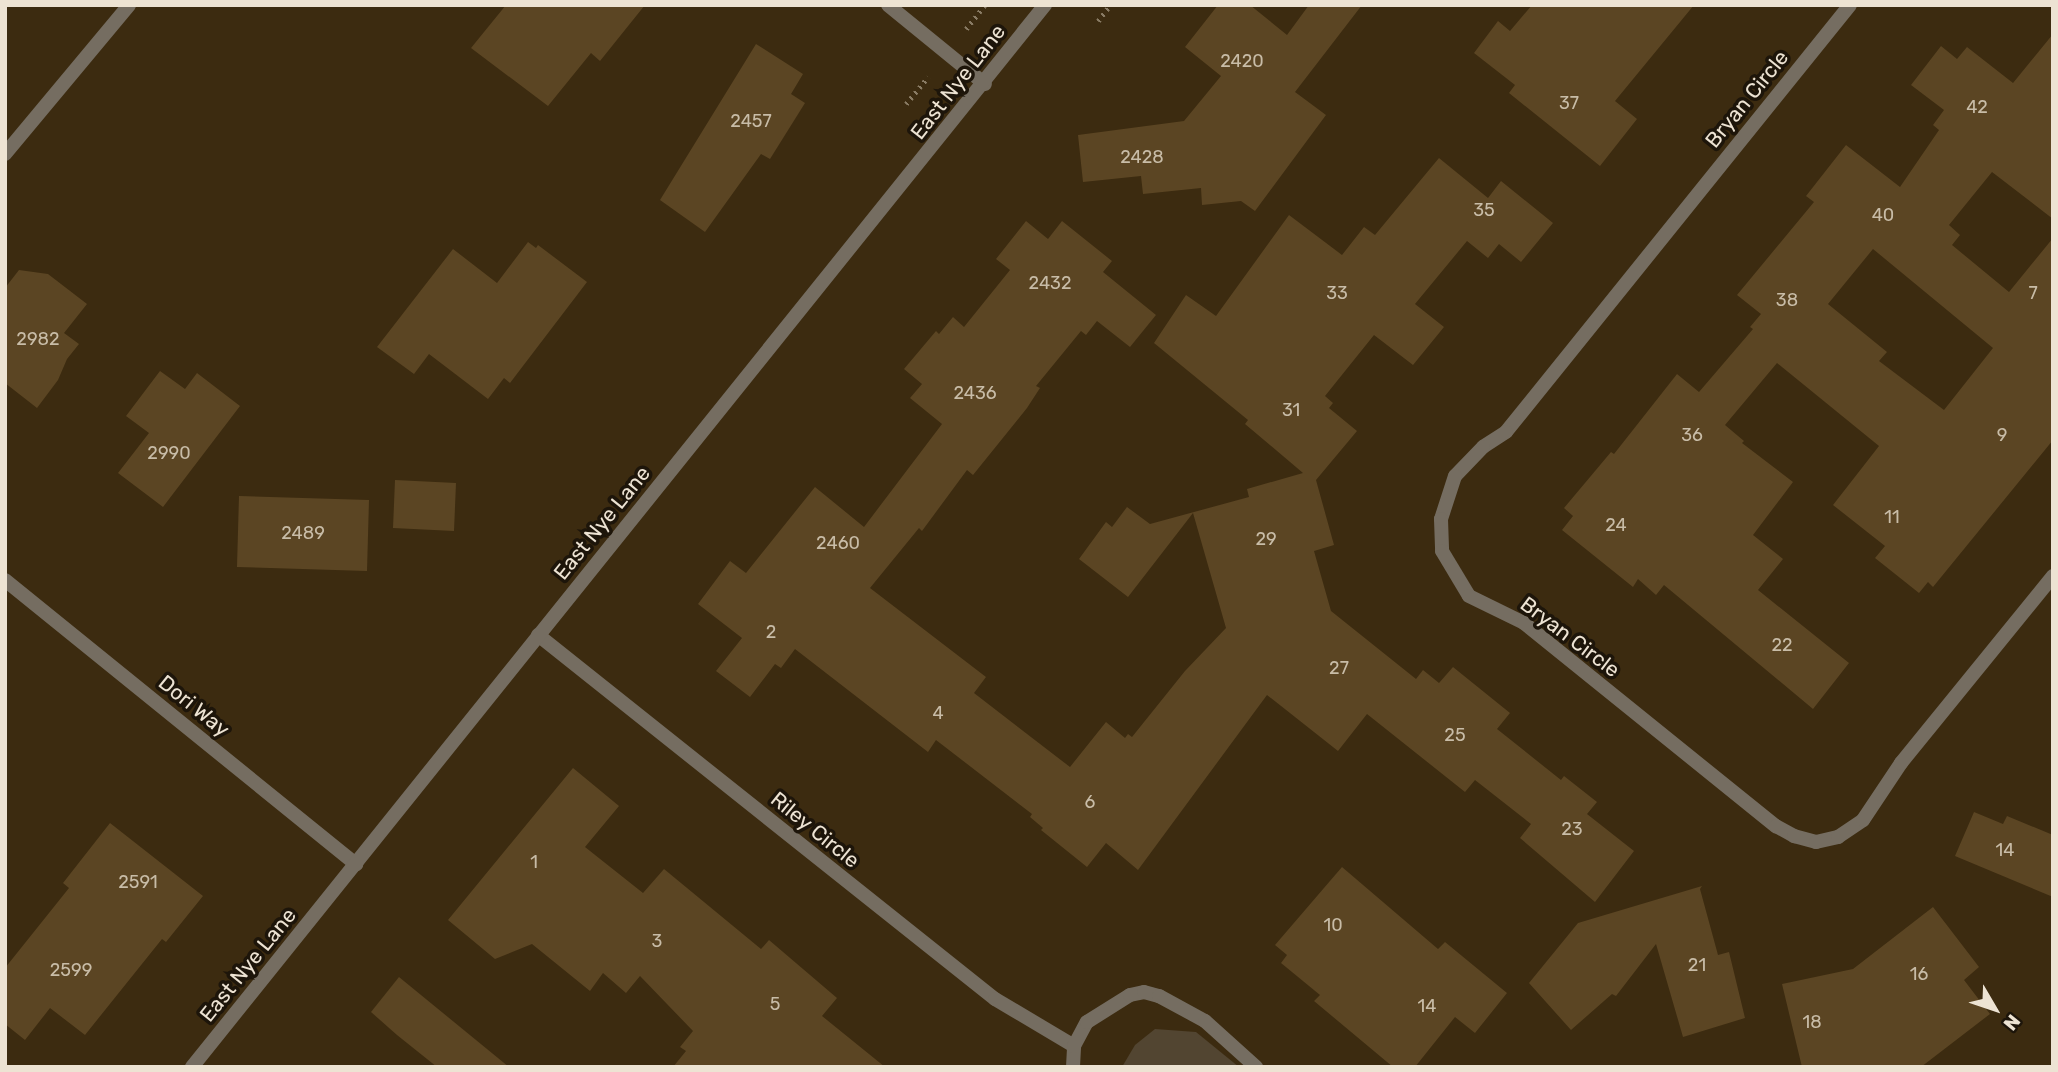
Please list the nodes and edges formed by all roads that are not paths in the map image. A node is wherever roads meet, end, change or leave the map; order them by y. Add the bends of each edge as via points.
1 (129, 5) edge
2 (888, 5) edge
3 (1045, 5) edge
4 (1850, 5) edge
5 (985, 84) junction
6 (5, 154) edge
7 (2053, 576) edge
8 (5, 580) edge
9 (538, 635) junction
10 (356, 864) junction
11 (1074, 1046) junction
12 (192, 1067) edge
13 (1073, 1067) edge
14 (1256, 1067) edge

1 - 6 street
2 - 5 street
3 - 5 street, East Nye Lane
4 - 7 street, Bryan Circle via 1506,432 1483,447 1455,476 1441,519 1442,551 1469,596 1524,623 1776,826 1816,842 1838,837 1863,820 1901,763
5 - 9 street, East Nye Lane
8 - 10 street, Dori Way
9 - 10 street, East Nye Lane
9 - 11 street, Riley Circle via 995,999
10 - 12 street, East Nye Lane
11 - 13 street
11 - 14 street via 1087,1022 1130,995 1144,992 1205,1021

